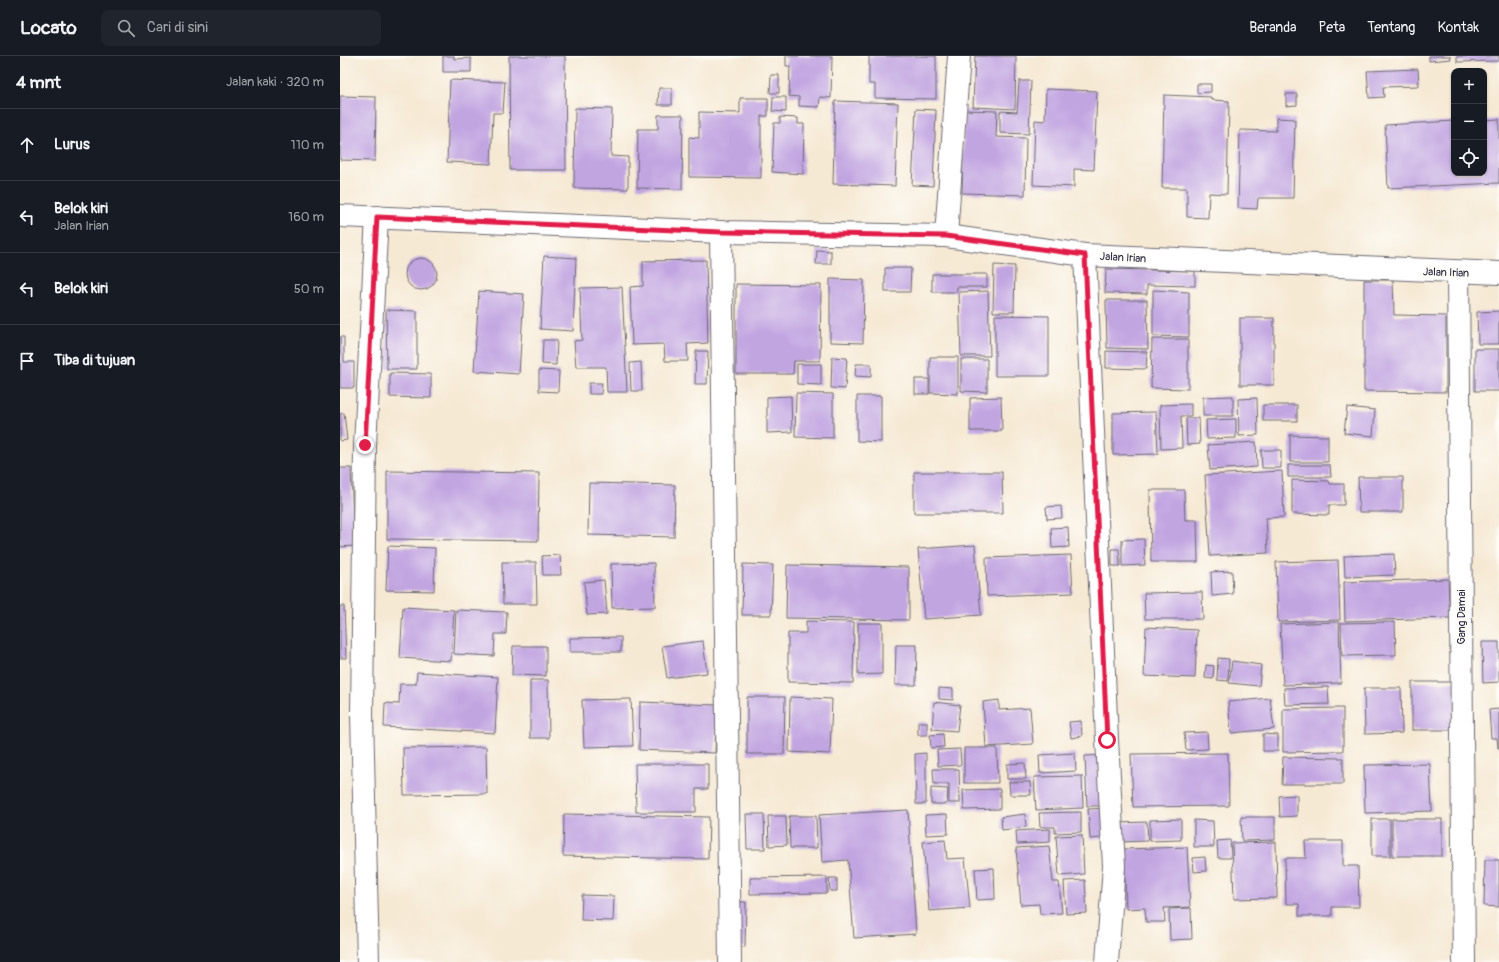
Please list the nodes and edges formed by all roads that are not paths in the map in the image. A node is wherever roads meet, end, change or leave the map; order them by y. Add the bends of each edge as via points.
1 (959, 56) edge
2 (340, 216) edge
3 (377, 217) junction
4 (721, 232) junction
5 (946, 236) junction
6 (1085, 255) junction
7 (1458, 272) junction
8 (1499, 273) edge
9 (368, 962) edge
10 (730, 962) edge
11 (1107, 962) edge
12 (1464, 962) edge

1 - 5 street
2 - 3 street, Jalan Irian
3 - 4 street, Jalan Irian
3 - 9 street via 365,477 362,714
4 - 5 street, Jalan Irian
4 - 10 street
5 - 6 street, Jalan Irian
6 - 7 street, Jalan Irian
6 - 11 street via 1114,866
7 - 8 street, Jalan Irian
7 - 12 street, Gang Damai

